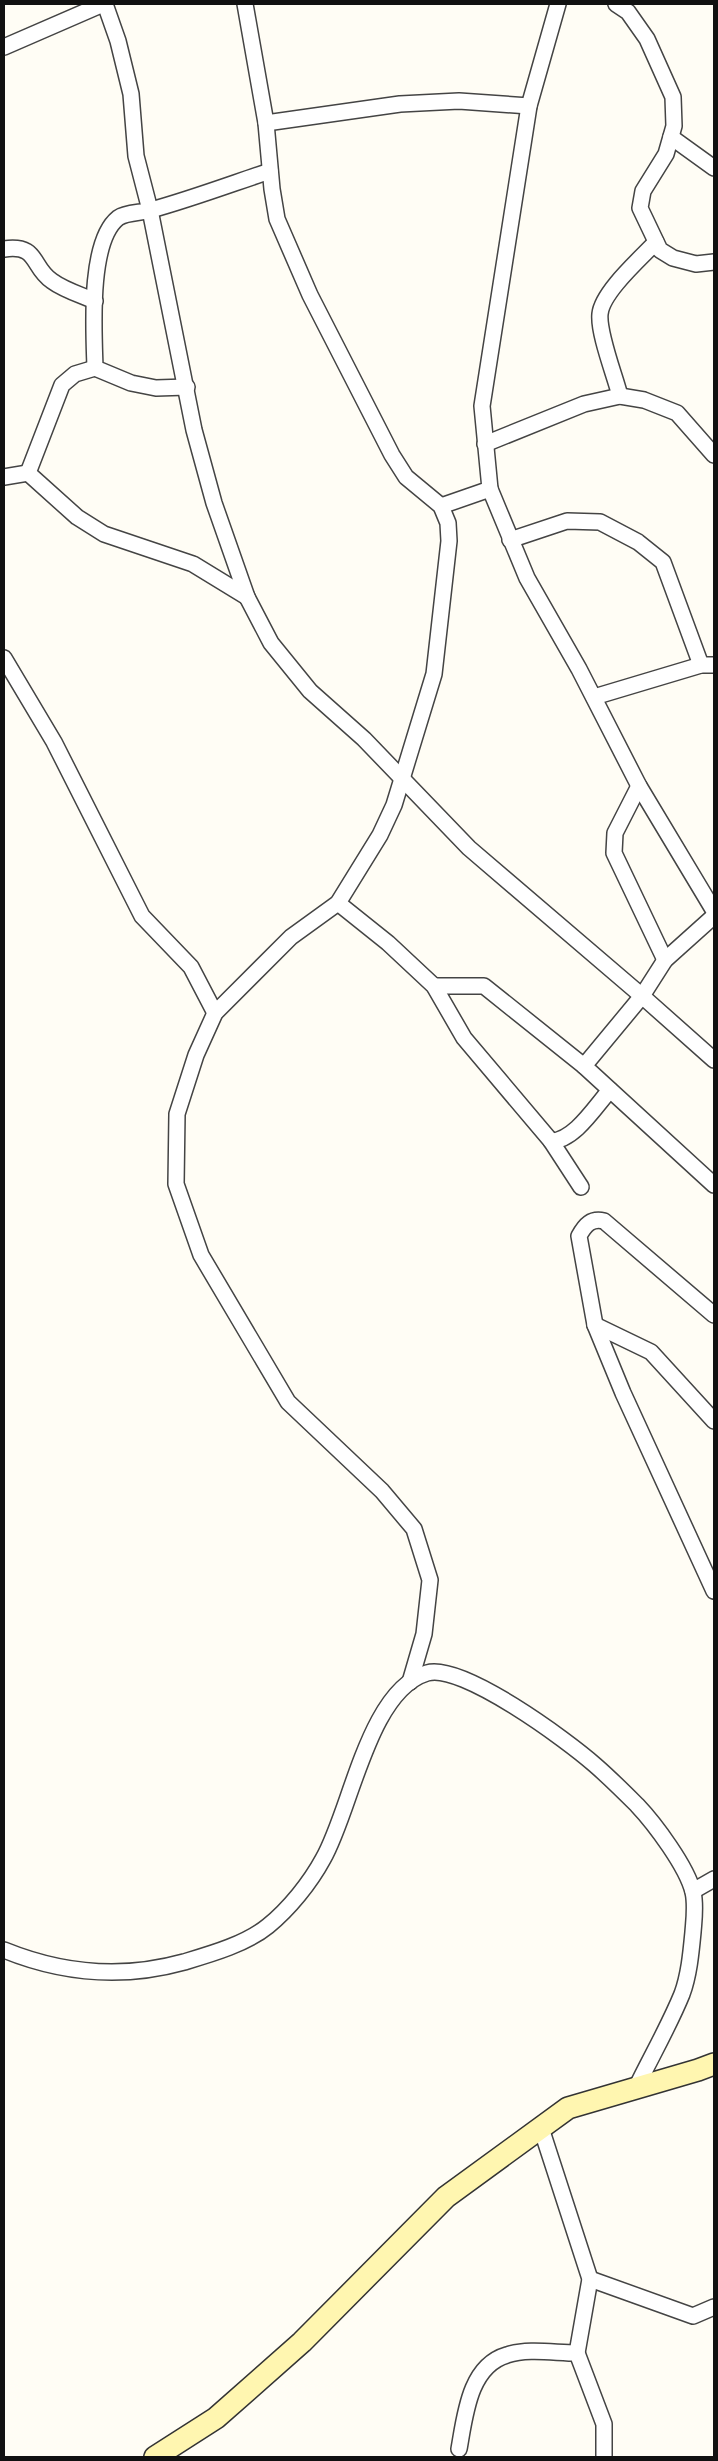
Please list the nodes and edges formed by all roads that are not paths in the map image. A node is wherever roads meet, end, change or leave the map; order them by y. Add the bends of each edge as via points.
1 (104, 4) edge
2 (245, 4) edge
3 (558, 4) edge
4 (616, 4) edge
5 (4, 46) edge
6 (529, 106) junction
7 (266, 123) junction
8 (670, 137) junction
9 (714, 168) edge
10 (270, 171) junction
11 (150, 210) junction
12 (656, 242) junction
13 (4, 249) edge
14 (714, 262) edge
15 (94, 301) junction
16 (95, 368) junction
17 (187, 386) junction
18 (620, 396) junction
19 (485, 444) junction
20 (714, 455) edge
21 (28, 473) junction
22 (4, 476) edge
23 (490, 489) junction
24 (441, 506) junction
25 (510, 540) junction
26 (247, 597) junction
27 (4, 658) edge
28 (708, 665) edge
29 (594, 697) junction
30 (402, 777) junction
31 (638, 786) junction
32 (338, 903) junction
33 (714, 911) edge
34 (714, 916) edge
35 (665, 960) junction
36 (434, 986) junction
37 (642, 996) junction
38 (215, 1013) junction
39 (714, 1060) edge
40 (584, 1066) junction
41 (610, 1090) junction
42 (551, 1141) junction
43 (714, 1185) edge
44 (581, 1187) dead end
45 (714, 1315) edge
46 (595, 1324) junction
47 (714, 1421) edge
48 (714, 1591) edge
49 (410, 1682) junction
50 (714, 1879) edge
51 (693, 1891) junction
52 (4, 1950) edge
53 (714, 2064) edge
54 (636, 2088) junction
55 (541, 2128) junction
56 (590, 2279) junction
57 (714, 2307) edge
58 (577, 2353) junction
59 (459, 2449) dead end
60 (155, 2457) edge
61 (604, 2457) edge

1 - 5 street
1 - 11 street via 118,41 131,94 136,156
2 - 7 street
3 - 6 street
4 - 8 street via 628,12 647,38 673,97 674,126
6 - 7 street via 459,101 400,104
6 - 19 street via 482,406
7 - 10 street
8 - 9 street
8 - 12 street via 666,154 643,191 640,208
10 - 11 street
10 - 24 street via 277,219 314,304 392,455 406,477
11 - 15 street via 120,216 109,227 104,239
11 - 17 street
12 - 14 street via 660,250 673,258 696,264
12 - 18 street via 613,287 600,313
13 - 15 street via 26,250 50,280
15 - 16 street
16 - 17 street via 131,383 156,388
16 - 21 street via 75,374 62,385
17 - 26 street via 194,430 214,503
18 - 19 street via 584,404
18 - 20 street via 644,400 677,413
19 - 23 street
21 - 22 street
21 - 26 street via 77,517 104,534 193,564
23 - 24 street
23 - 25 street
24 - 30 street via 448,523 450,541 434,674
25 - 28 street via 567,521 600,522 638,542 663,562
25 - 29 street via 527,578
26 - 30 street via 271,643 310,691
27 - 38 street via 54,742 142,916 191,967
28 - 29 street
29 - 31 street
30 - 32 street via 380,835
30 - 37 street via 468,848
31 - 33 street
31 - 35 street via 615,832 614,853
32 - 36 street via 388,942
32 - 38 street via 290,937
34 - 35 street
35 - 37 street
36 - 40 street via 484,986
36 - 42 street via 464,1038
37 - 39 street
37 - 40 street
38 - 49 street via 196,1055 176,1114 176,1184 201,1254 288,1402 382,1492 414,1529 430,1580 424,1634
40 - 41 street
41 - 42 street via 569,1137
41 - 43 street
42 - 44 street
45 - 46 street via 604,1221 596,1219 589,1222 579,1236
46 - 47 street via 651,1352
46 - 48 street via 622,1393
49 - 51 street via 427,1673 453,1674 501,1699 594,1764 639,1808 667,1842
49 - 52 street via 396,1694 368,1745 324,1858 299,1894 268,1926 220,1951 164,1967 121,1973 82,1972 28,1960
50 - 51 street
51 - 54 street via 689,1969 682,1993
53 - 54 street
54 - 55 street via 568,2108
55 - 56 street
55 - 60 street via 446,2197 302,2342 216,2418
56 - 57 street via 694,2316
56 - 58 street
58 - 59 street via 507,2355 488,2367 473,2386
58 - 61 street via 604,2424

